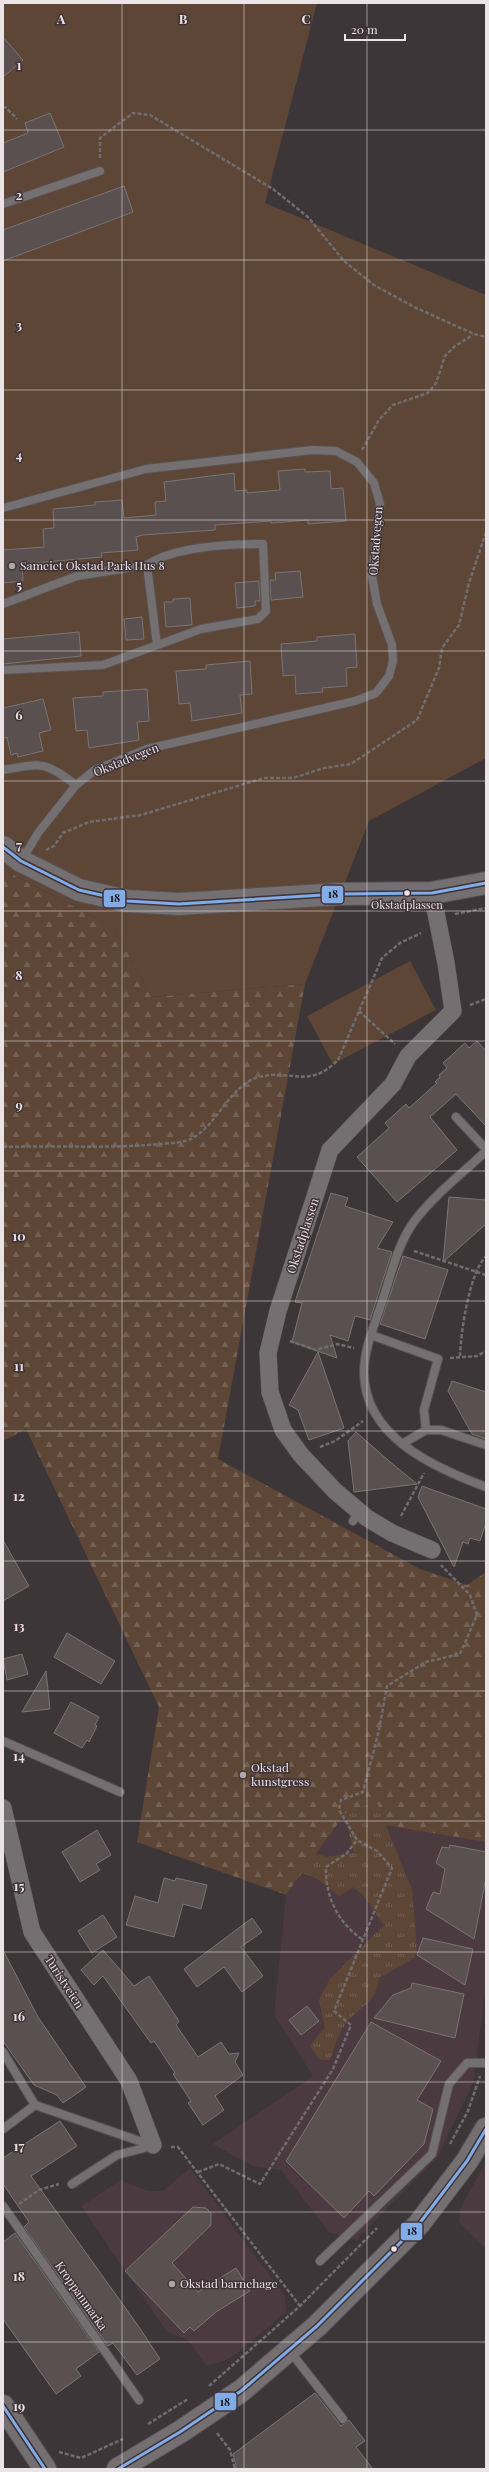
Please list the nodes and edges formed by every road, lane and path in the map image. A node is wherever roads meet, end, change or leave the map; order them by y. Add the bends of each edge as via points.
1 (3, 108) edge
2 (17, 119) dead end
3 (100, 171) joint
4 (3, 204) edge
5 (474, 334) junction
6 (486, 337) edge
7 (357, 462) junction
8 (3, 508) edge
9 (486, 532) edge
10 (147, 565) junction
11 (3, 604) edge
12 (157, 645) junction
13 (3, 670) edge
14 (3, 770) edge
15 (76, 785) junction
16 (3, 847) edge
17 (21, 861) junction
18 (486, 883) edge
19 (432, 893) junction
20 (486, 908) edge
21 (436, 917) junction
22 (359, 1011) junction
23 (408, 1056) junction
24 (456, 1118) dead end
25 (3, 1147) edge
26 (486, 1150) edge
27 (400, 1246) junction
28 (486, 1256) edge
29 (476, 1271) junction
30 (486, 1275) edge
31 (371, 1335) junction
32 (291, 1342) dead end
33 (486, 1351) edge
34 (368, 1353) junction
35 (460, 1356) junction
36 (438, 1360) junction
37 (375, 1413) junction
38 (426, 1430) junction
39 (402, 1444) junction
40 (486, 1445) edge
41 (301, 1455) junction
42 (429, 1463) junction
43 (486, 1487) edge
44 (392, 1533) junction
45 (432, 1550) joint
46 (3, 1741) edge
47 (120, 1792) dead end
48 (3, 1808) edge
49 (357, 1840) junction
50 (362, 1939) junction
51 (3, 2052) edge
52 (485, 2062) edge
53 (35, 2105) junction
54 (3, 2129) edge
55 (486, 2129) edge
56 (153, 2145) junction
57 (446, 2151) dead end
58 (198, 2172) junction
59 (72, 2184) joint
60 (5, 2209) edge
61 (382, 2223) dead end
62 (320, 2261) dead end
63 (300, 2306) junction
64 (289, 2350) junction
65 (207, 2387) dead end
66 (194, 2395) dead end
67 (139, 2400) dead end
68 (3, 2406) edge
69 (343, 2419) dead end
70 (147, 2425) dead end
71 (215, 2430) dead end
72 (127, 2438) dead end
73 (58, 2451) dead end
74 (45, 2469) edge
75 (118, 2469) edge
76 (235, 2469) edge

1 - 2 path via 5,107
3 - 4 lane
3 - 5 path via 100,138 133,113 150,115 272,189 308,217 344,262 374,285 414,307
5 - 6 path
5 - 7 path via 445,356 436,383 428,393 394,405 379,420 364,443
7 - 8 lane, Okstadvegen via 336,451 312,450 146,469
7 - 15 lane, Okstadvegen via 374,483 380,504 372,576 377,604 392,645 393,661 389,676 376,693 355,701 147,749 95,770
9 - 17 path via 469,583 459,625 442,648 439,668 417,720 351,764 324,768 292,778 264,778 141,815 89,822 63,834 54,846
10 - 11 lane via 77,576
10 - 12 lane
10 - 12 lane via 156,559 218,545 263,544 266,611 258,619 201,628
12 - 13 lane via 103,665
14 - 15 lane via 35,764 53,768
15 - 17 lane, Okstadvegen via 38,833
16 - 17 street
17 - 19 street via 79,890 127,901 179,904 339,894
18 - 19 street
19 - 21 street, Okstadplassen
20 - 21 path
21 - 22 path via 420,933 400,943 382,958
21 - 23 street, Okstadplassen via 453,1012
22 - 23 path
22 - 25 path via 338,1060 326,1071 311,1077 255,1078 240,1089 207,1128 192,1139 141,1146
23 - 41 street, Okstadplassen via 394,1084 330,1150 278,1311 268,1352 270,1392 283,1430
24 - 26 lane
26 - 27 lane via 423,1211
27 - 29 path
27 - 31 lane
28 - 29 path
29 - 30 path
29 - 35 path via 461,1332
31 - 34 lane
31 - 36 lane
32 - 34 path via 316,1350 337,1344
33 - 35 path via 477,1356
34 - 37 lane via 364,1372 368,1398
35 - 36 path
36 - 38 lane via 424,1410
37 - 39 lane
37 - 41 path via 335,1441
38 - 39 lane
38 - 40 lane via 441,1430
39 - 42 lane
41 - 44 street, Okstadplassen via 356,1516
42 - 43 lane
42 - 44 path
44 - 45 street, Okstadplassen
45 - 49 path via 440,1565 470,1595 477,1615 460,1654 426,1662 387,1686 363,1792 341,1800 339,1810
46 - 47 lane
48 - 56 street, Turistveien via 32,1932 129,2081
49 - 50 path via 377,1851 392,1868
49 - 50 path via 347,1853 326,1867 326,1879 336,1911 347,1930
50 - 58 path via 334,2011 351,2025 333,2068 260,2184 219,2164
51 - 53 lane
52 - 57 path via 468,2111
52 - 62 lane via 467,2063 449,2084 432,2154
53 - 54 lane
53 - 56 lane
55 - 64 street via 467,2161 419,2224 317,2326
56 - 58 path via 178,2147
56 - 59 lane via 117,2155
58 - 63 path
59 - 60 path via 65,2182 39,2190
60 - 67 lane, Kroppanmarka
61 - 63 path
63 - 65 path
64 - 69 lane
64 - 75 street via 241,2391
66 - 70 path
68 - 74 street
71 - 76 path via 230,2450
72 - 73 path via 81,2458

